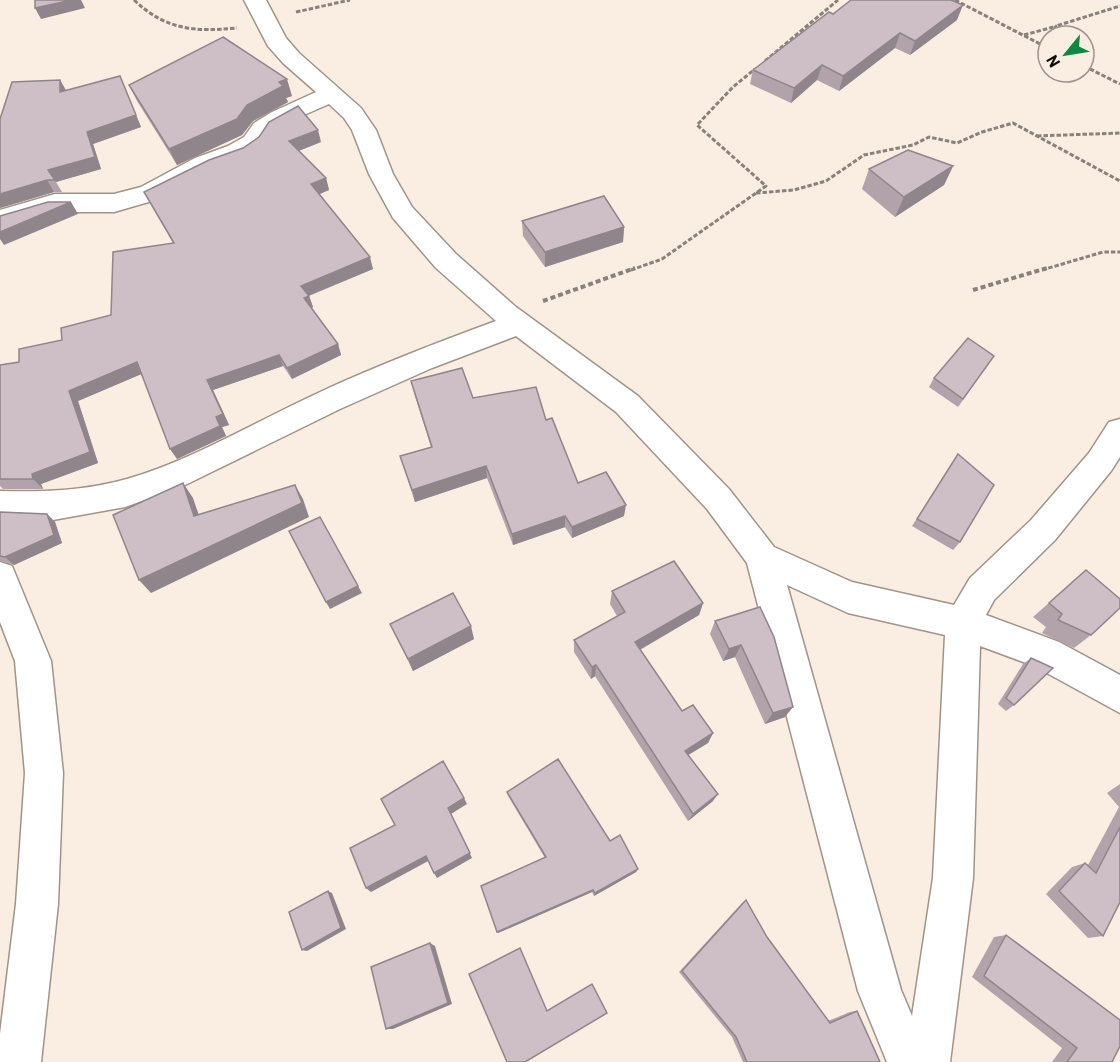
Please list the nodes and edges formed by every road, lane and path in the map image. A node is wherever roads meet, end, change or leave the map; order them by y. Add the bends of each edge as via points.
1 (255, 0) edge
2 (838, 0) edge
3 (955, 0) edge
4 (1120, 6) edge
5 (1065, 24) edge
6 (1036, 32) edge
7 (1023, 35) junction
8 (1036, 42) edge
9 (1096, 72) edge
10 (1120, 84) edge
11 (332, 94) junction
12 (1120, 134) edge
13 (1036, 136) junction
14 (1120, 181) edge
15 (754, 194) junction
16 (0, 219) edge
17 (1120, 252) edge
18 (972, 290) dead end
19 (512, 319) junction
20 (1120, 431) edge
21 (0, 505) edge
22 (762, 557) junction
23 (0, 577) edge
24 (963, 623) junction
25 (1120, 695) edge
26 (19, 1062) edge
27 (909, 1062) edge
28 (928, 1062) edge

1 - 11 street via 276,41
2 - 15 path via 733,87 697,125 766,186
3 - 7 path
4 - 5 path
6 - 7 path
7 - 8 path
9 - 10 path
11 - 16 street via 280,117 237,152 194,168 150,193 114,203 55,204
11 - 19 street via 364,130 381,174 402,212 446,261
12 - 13 path
13 - 14 path
13 - 15 path via 1013,123 957,143 929,137 913,145 864,155 826,181 794,190
15 - 19 path via 662,259
17 - 18 path via 1103,252
19 - 21 street via 329,400 170,478 125,494 53,506
19 - 22 street via 627,404 718,499
20 - 24 street via 1100,462 1043,530 982,589
22 - 24 street via 848,597
22 - 27 street via 880,990
23 - 26 street via 33,661 44,773 37,904
24 - 25 street via 1046,654
24 - 28 street via 953,878

